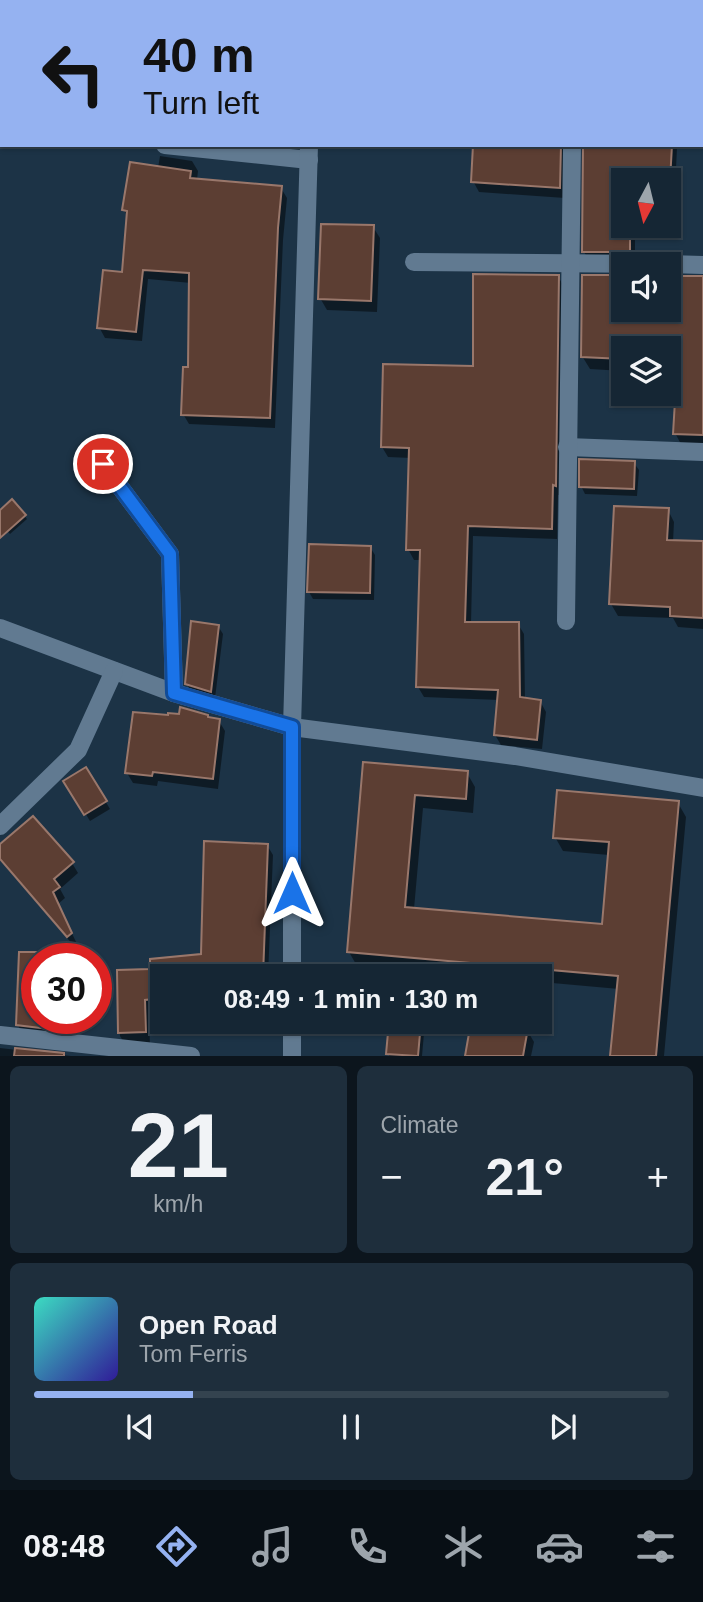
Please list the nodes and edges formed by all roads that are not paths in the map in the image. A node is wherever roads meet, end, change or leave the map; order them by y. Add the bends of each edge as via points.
1 (572, 147) edge
2 (212, 148) edge
3 (309, 153) edge
4 (414, 262) dead end
5 (569, 263) junction
6 (611, 263) edge
7 (681, 264) edge
8 (703, 265) edge
9 (567, 447) junction
10 (703, 452) edge
11 (103, 464) dead end
12 (566, 621) dead end
13 (0, 628) edge
14 (114, 671) junction
15 (174, 693) junction
16 (292, 727) junction
17 (703, 788) edge
18 (0, 826) edge
19 (292, 964) edge
20 (292, 1034) edge
21 (0, 1035) edge
22 (79, 1049) edge
23 (191, 1056) edge
24 (292, 1056) edge

1 - 5 street
2 - 3 street
3 - 16 street
4 - 5 street
5 - 6 street
5 - 9 street
7 - 8 street
9 - 10 street
9 - 12 street
11 - 15 street via 170,554
13 - 14 street
14 - 15 street
14 - 18 street via 78,750
15 - 16 street
16 - 17 street via 515,756
16 - 19 street
20 - 24 street
21 - 22 street
22 - 23 street

